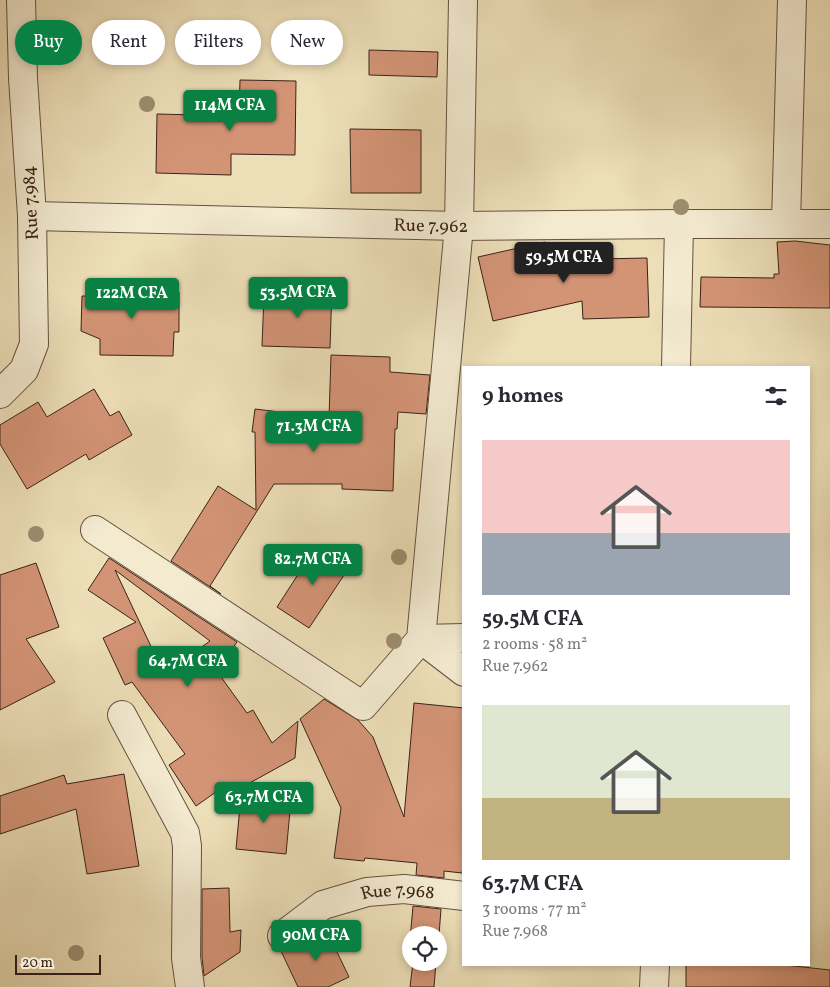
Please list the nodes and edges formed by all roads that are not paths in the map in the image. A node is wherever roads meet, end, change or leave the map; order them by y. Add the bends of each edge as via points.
1 (21, 0) edge
2 (463, 0) edge
3 (792, 0) edge
4 (32, 216) junction
5 (678, 224) junction
6 (786, 224) junction
7 (830, 224) edge
8 (459, 226) junction
9 (676, 366) edge
10 (0, 394) edge
11 (95, 530) dead end
12 (462, 638) edge
13 (420, 639) junction
14 (462, 670) edge
15 (122, 715) dead end
16 (462, 896) edge
17 (282, 936) dead end
18 (655, 966) edge
19 (190, 987) edge
20 (654, 987) edge

1 - 4 street, Rue 7.984
2 - 8 street
3 - 6 street
4 - 8 street, Rue 7.962
4 - 10 street, Rue 7.984 via 34,344 24,370
5 - 6 street, Rue 7.962
5 - 8 street, Rue 7.962
5 - 9 street
6 - 7 street, Rue 7.962
8 - 13 street
11 - 13 street via 363,706
12 - 13 street
13 - 14 street
15 - 19 street via 185,833 186,958
16 - 17 street, Rue 7.968 via 404,889 367,892 323,905
18 - 20 street

